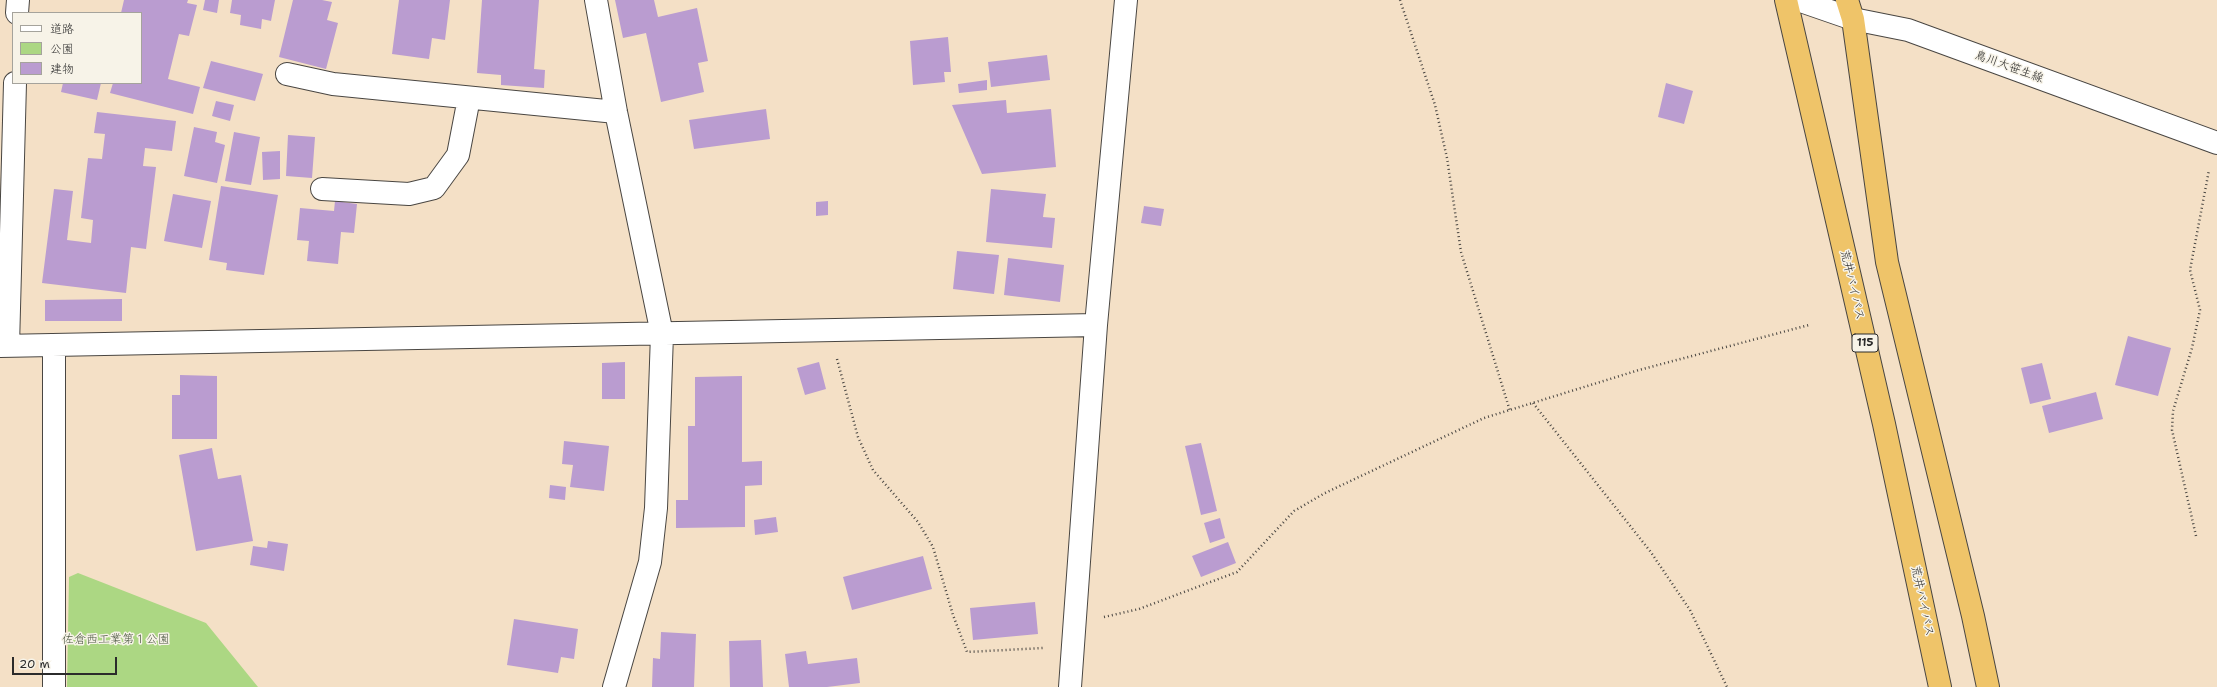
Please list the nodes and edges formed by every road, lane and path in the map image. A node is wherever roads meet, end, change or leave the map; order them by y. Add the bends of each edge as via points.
1 (18, 0) edge
2 (596, 0) edge
3 (1126, 0) edge
4 (1400, 0) edge
5 (1786, 0) edge
6 (1798, 0) edge
7 (1850, 10) edge
8 (17, 12) edge
9 (287, 74) dead end
10 (15, 84) edge
11 (469, 98) junction
12 (616, 112) junction
13 (2215, 143) edge
14 (322, 189) dead end
15 (1096, 325) junction
16 (1809, 325) dead end
17 (830, 330) junction
18 (662, 334) junction
19 (4, 346) edge
20 (54, 346) junction
21 (1533, 403) junction
22 (1510, 410) junction
23 (2196, 536) dead end
24 (1074, 624) junction
25 (1073, 646) junction
26 (54, 687) edge
27 (614, 687) edge
28 (1070, 687) edge
29 (1727, 687) edge
30 (1940, 687) edge
31 (1988, 687) edge

1 - 8 street
2 - 12 street
3 - 15 street
4 - 22 path via 1435,105 1447,158 1461,252
5 - 30 highway, 荒井バイパス / 115 via 1882,417
6 - 7 street, 鳥川大笹生線
7 - 13 street, 鳥川大笹生線
7 - 31 highway via 1887,262
9 - 11 street via 333,84
10 - 19 street
11 - 12 street
11 - 14 street via 458,155 434,188 409,194
12 - 18 street
13 - 23 path via 2190,270 2200,310 2192,348 2173,411 2172,430
15 - 17 street
15 - 24 street
16 - 21 path via 1639,370
17 - 18 street
17 - 25 path via 858,437 873,470 918,522 933,547 952,615 967,652
18 - 20 street
18 - 27 street via 656,508 650,562
19 - 20 street
20 - 26 street
21 - 22 path
21 - 29 path via 1650,551 1690,610
22 - 24 path via 1484,418 1325,493 1294,511 1237,572 1139,609
24 - 25 street
25 - 28 street

